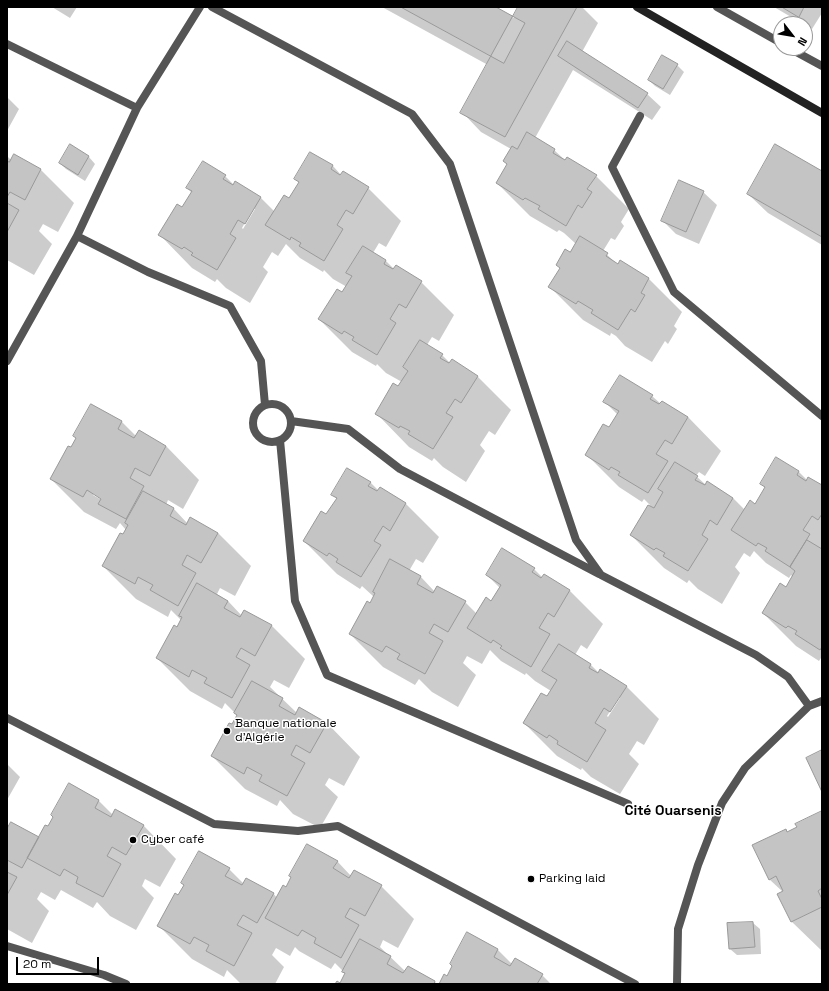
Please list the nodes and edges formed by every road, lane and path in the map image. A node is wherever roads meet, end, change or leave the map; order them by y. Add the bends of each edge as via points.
1 (200, 7) edge
2 (212, 7) edge
3 (637, 7) edge
4 (716, 7) edge
5 (773, 39) edge
6 (7, 44) edge
7 (804, 56) edge
8 (822, 66) edge
9 (137, 108) junction
10 (822, 113) edge
11 (640, 116) dead end
12 (77, 236) junction
13 (7, 361) edge
14 (265, 405) junction
15 (822, 416) edge
16 (291, 421) junction
17 (280, 440) junction
18 (601, 575) junction
19 (822, 701) edge
20 (809, 706) junction
21 (7, 718) edge
22 (628, 804) dead end
23 (7, 946) edge
24 (126, 984) edge
25 (634, 984) edge
26 (677, 984) edge

1 - 9 street
2 - 18 street via 412,114 450,164 576,540
3 - 10 main road
4 - 5 street
6 - 9 street
7 - 8 street
9 - 12 street
11 - 15 street via 612,167 674,292
12 - 13 street
12 - 14 street via 148,272 230,306 261,361
14 - 16 street via 278,405 283,408 288,412
14 - 17 street via 253,419 255,432 270,442
16 - 17 street via 287,435
16 - 18 street via 348,428 400,469
17 - 22 street via 295,601 327,675
18 - 20 street via 756,655 788,677
19 - 20 street
20 - 26 street via 746,768 722,803 698,865 678,929
21 - 25 street via 214,824 298,831 338,826
23 - 24 street

